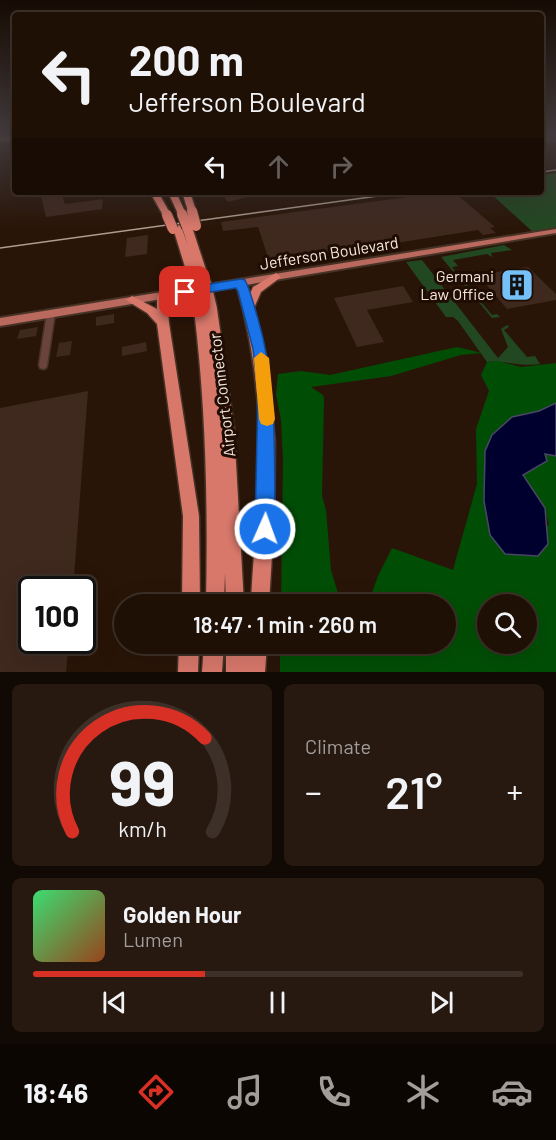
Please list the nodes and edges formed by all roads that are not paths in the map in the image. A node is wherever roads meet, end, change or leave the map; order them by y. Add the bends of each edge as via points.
1 (157, 195) edge
2 (165, 195) edge
3 (173, 195) edge
4 (185, 195) edge
5 (179, 214) junction
6 (183, 227) junction
7 (556, 231) edge
8 (276, 277) junction
9 (200, 278) junction
10 (241, 283) junction
11 (162, 296) junction
12 (132, 300) junction
13 (249, 308) junction
14 (205, 310) junction
15 (51, 313) junction
16 (0, 322) edge
17 (163, 323) junction
18 (43, 365) dead end
19 (191, 594) edge
20 (215, 594) edge
21 (235, 594) edge
22 (261, 594) edge
23 (189, 654) edge
24 (213, 654) edge
25 (236, 654) edge
26 (256, 654) edge
27 (188, 672) edge
28 (212, 672) edge
29 (236, 672) edge
30 (255, 672) edge

1 - 5 highway
2 - 5 highway, Airport Connector
3 - 5 highway, Airport Connector
4 - 5 highway
5 - 6 highway, bridge
5 - 6 highway, Airport Connector, bridge
6 - 9 highway, Airport Connector
6 - 9 highway, Airport Connector via 186,252
7 - 8 main road, Jefferson Boulevard
8 - 10 main road, Jefferson Boulevard
8 - 13 highway via 257,290
9 - 14 highway, Airport Connector, bridge
10 - 11 main road, Jefferson Boulevard
10 - 13 highway
11 - 12 main road, Jefferson Boulevard
11 - 17 highway
12 - 15 main road, Jefferson Boulevard
12 - 17 highway via 151,310
13 - 22 highway via 260,349 267,411
14 - 20 highway, Airport Connector via 214,448
14 - 21 highway, Airport Connector via 227,427
15 - 16 main road, Jefferson Boulevard
15 - 18 street
17 - 19 highway via 188,489
23 - 27 highway
24 - 28 highway
25 - 29 highway
26 - 30 highway

